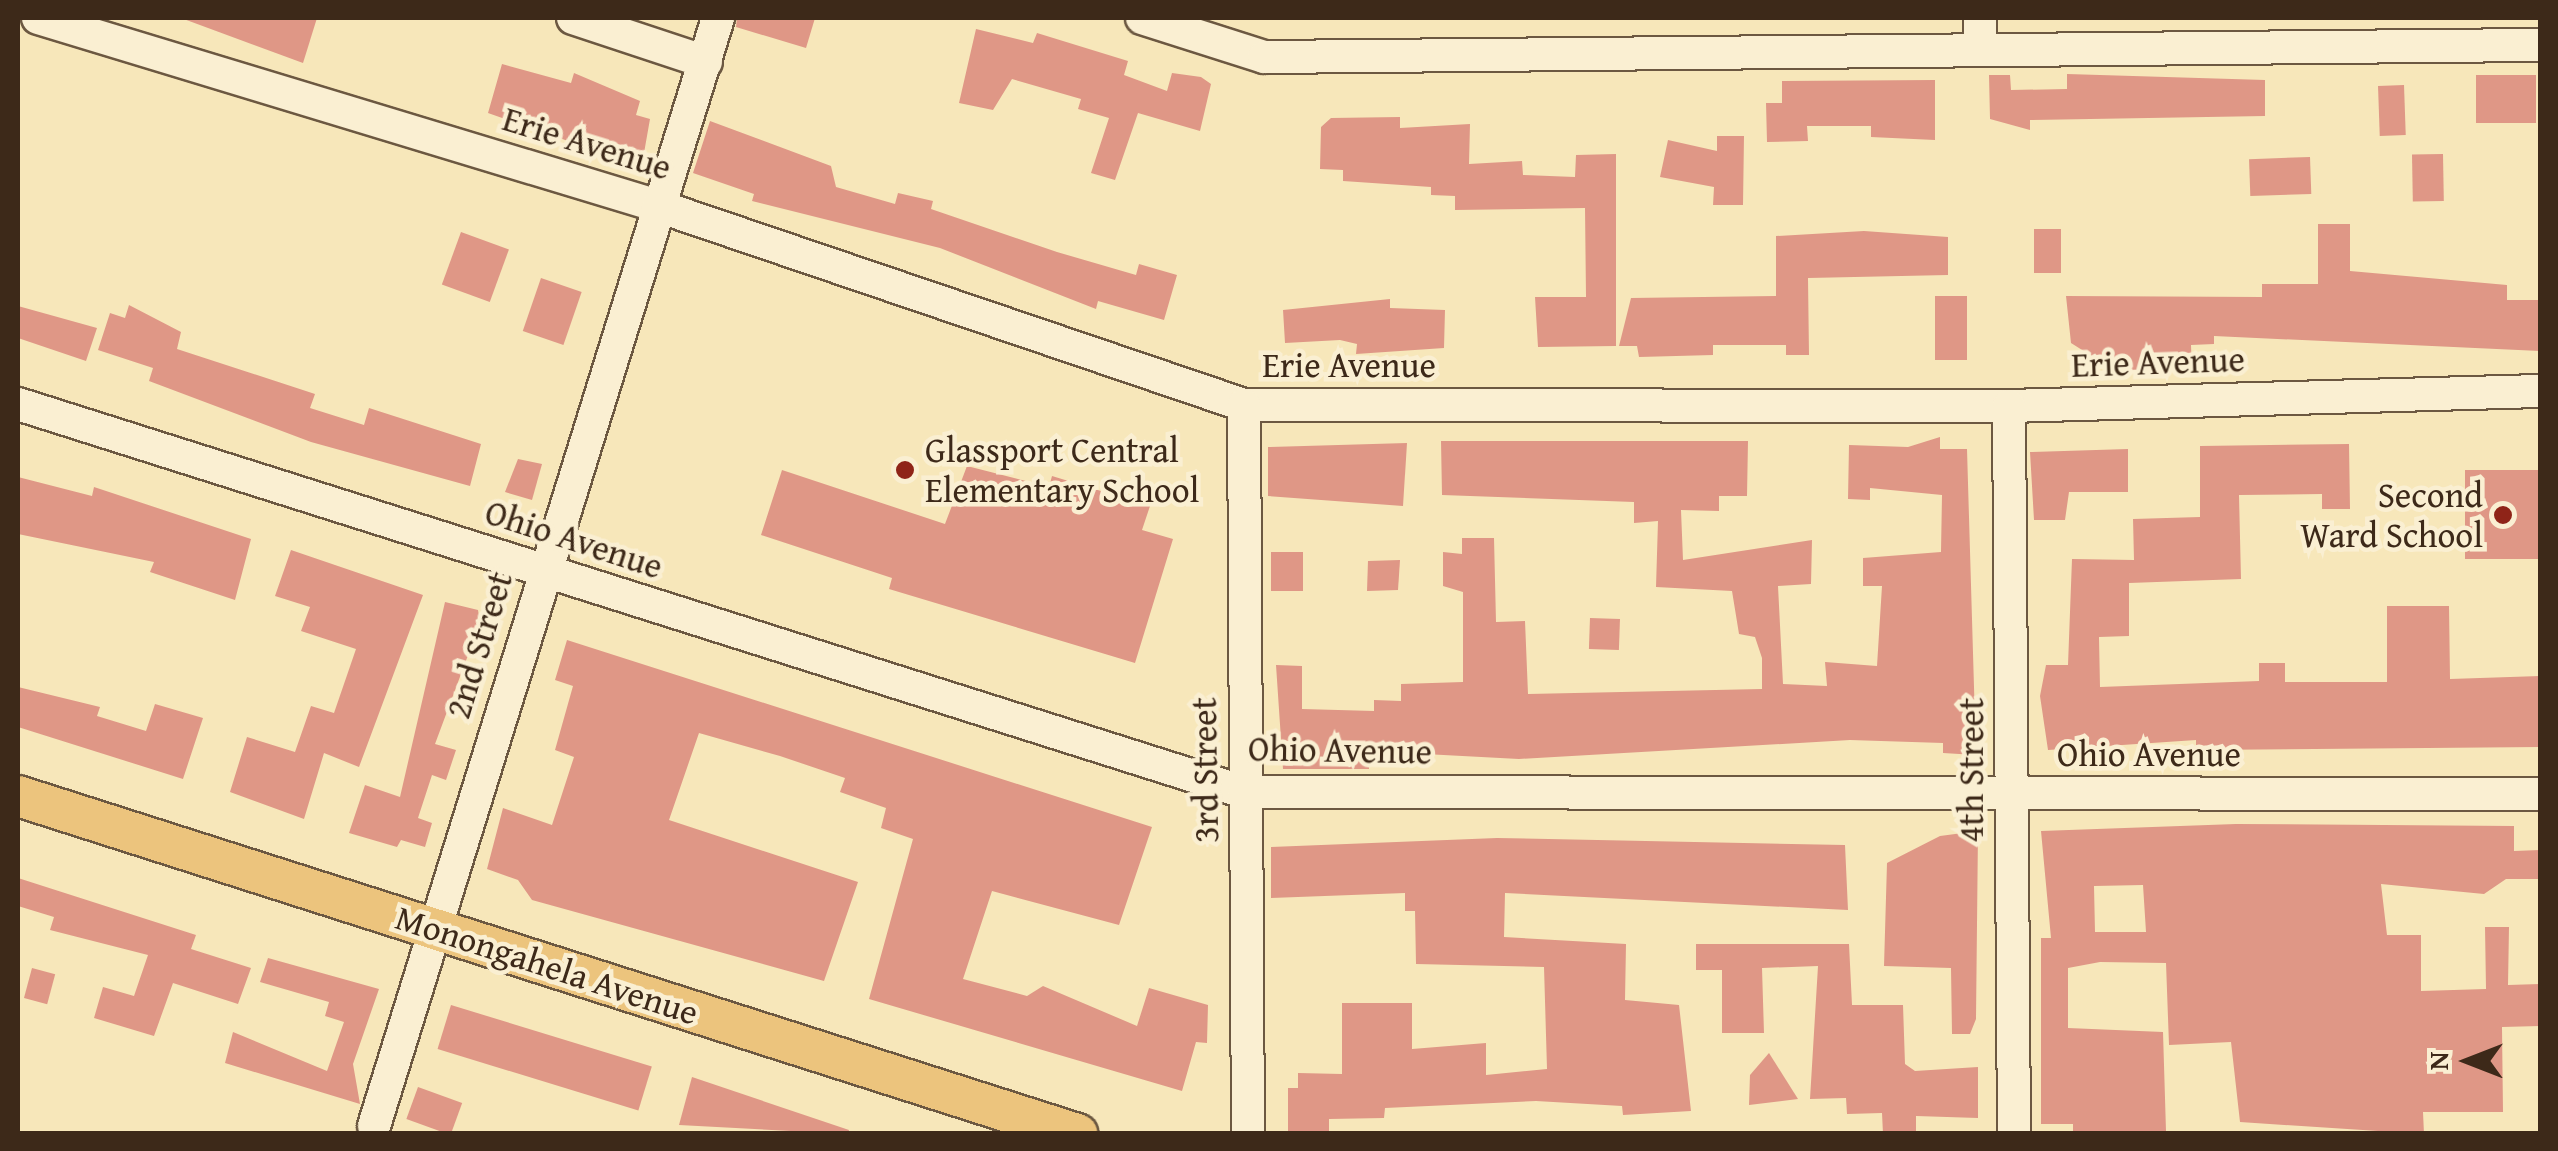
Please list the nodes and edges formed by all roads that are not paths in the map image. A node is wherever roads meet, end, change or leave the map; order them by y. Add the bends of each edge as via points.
1 (38, 18) edge
2 (574, 18) edge
3 (718, 18) edge
4 (1142, 18) edge
5 (1980, 34) edge
6 (2540, 45) edge
7 (706, 62) junction
8 (658, 206) junction
9 (2540, 390) edge
10 (18, 404) edge
11 (1244, 405) junction
12 (2009, 406) junction
13 (544, 571) junction
14 (1244, 792) junction
15 (2011, 794) junction
16 (2540, 794) edge
17 (18, 796) edge
18 (432, 928) junction
19 (374, 1126) dead end
20 (1077, 1134) edge
21 (1248, 1134) edge
22 (2014, 1134) edge

1 - 8 street, Erie Avenue
2 - 7 street
3 - 7 street, 2nd Street
4 - 5 street via 1264,57
5 - 6 street
7 - 8 street, 2nd Street
8 - 11 street, Erie Avenue
8 - 13 street, 2nd Street
9 - 12 street, Erie Avenue
10 - 13 street, Ohio Avenue
11 - 12 street, Erie Avenue
11 - 14 street, 3rd Street
12 - 15 street, 4th Street
13 - 14 street, Ohio Avenue
13 - 18 street, 2nd Street
14 - 15 street, Ohio Avenue
14 - 21 street, 3rd Street
15 - 16 street, Ohio Avenue
15 - 22 street, 4th Street
17 - 18 main road, Monongahela Avenue
18 - 19 street, 2nd Street
18 - 20 main road, Monongahela Avenue

